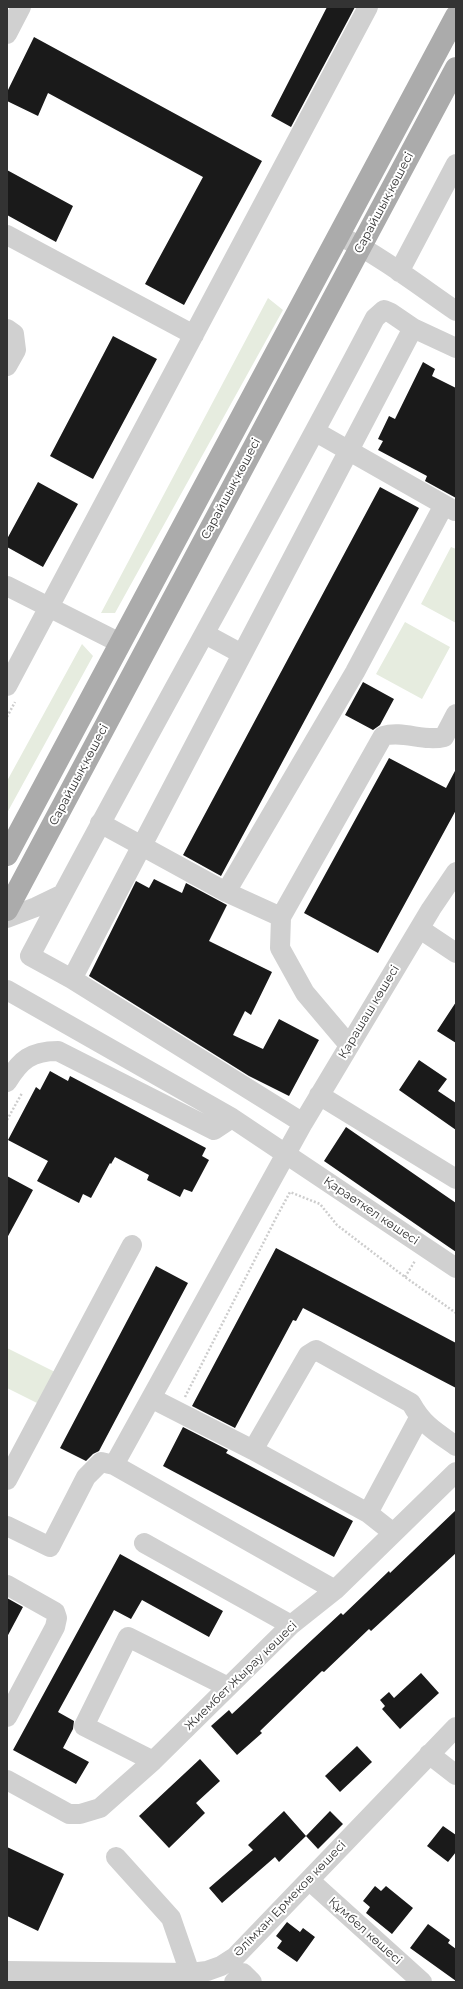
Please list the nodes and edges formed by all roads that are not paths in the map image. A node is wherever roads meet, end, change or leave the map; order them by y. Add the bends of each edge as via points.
1 (21, 7) edge
2 (368, 7) edge
3 (456, 16) edge
4 (7, 34) edge
5 (456, 68) edge
6 (456, 164) edge
7 (7, 235) edge
8 (340, 236) junction
9 (360, 246) junction
10 (399, 272) junction
11 (456, 311) edge
12 (413, 328) junction
13 (7, 329) edge
14 (194, 335) junction
15 (456, 348) edge
16 (7, 366) edge
17 (316, 432) junction
18 (348, 451) junction
19 (450, 509) edge
20 (7, 586) edge
21 (49, 607) junction
22 (205, 634) junction
23 (120, 643) junction
24 (242, 654) junction
25 (7, 686) edge
26 (456, 714) edge
27 (62, 751) junction
28 (100, 823) junction
29 (142, 846) junction
30 (7, 855) edge
31 (7, 869) edge
32 (456, 872) edge
33 (226, 892) junction
34 (63, 894) junction
35 (7, 910) edge
36 (281, 917) junction
37 (7, 918) edge
38 (420, 929) junction
39 (456, 953) edge
40 (72, 979) junction
41 (7, 990) edge
42 (349, 1045) junction
43 (14, 1063) edge
44 (7, 1082) edge
45 (319, 1095) junction
46 (232, 1118) junction
47 (303, 1123) junction
48 (287, 1155) junction
49 (456, 1179) edge
50 (132, 1244) dead end
51 (456, 1268) edge
52 (151, 1398) junction
53 (419, 1418) junction
54 (456, 1446) edge
55 (253, 1450) junction
56 (114, 1465) junction
57 (456, 1472) edge
58 (7, 1480) edge
59 (368, 1513) junction
60 (7, 1526) edge
61 (392, 1532) junction
62 (144, 1543) dead end
63 (7, 1585) edge
64 (335, 1590) junction
65 (291, 1625) junction
66 (228, 1687) junction
67 (7, 1717) edge
68 (456, 1727) edge
69 (430, 1754) junction
70 (154, 1761) junction
71 (456, 1775) edge
72 (9, 1787) edge
73 (116, 1857) dead end
74 (309, 1880) junction
75 (7, 1971) edge
76 (193, 1978) edge
77 (234, 1982) edge
78 (252, 1982) edge
79 (422, 1982) edge

1 - 4 street
2 - 14 street
3 - 8 main road, Сарайшық көшесі
5 - 9 main road, Сарайшық көшесі
6 - 10 street
7 - 14 street
8 - 9 street
8 - 23 main road, Сарайшық көшесі
9 - 10 street
9 - 35 main road, Сарайшық көшесі
10 - 11 street
12 - 15 street
12 - 17 street via 384,310 375,318
12 - 18 street
13 - 16 street via 14,334 16,350
14 - 21 street
17 - 18 street
17 - 22 street
18 - 19 street
18 - 24 street
19 - 33 street
20 - 21 street
21 - 23 street
21 - 25 street
22 - 24 street
22 - 28 street
23 - 27 main road, Сарайшық көшесі
24 - 29 street
26 - 36 street via 444,737 434,739 392,733 383,736
27 - 30 main road, Сарайшық көшесі
27 - 31 main road via 59,773
28 - 29 street
28 - 34 street
29 - 33 street
29 - 40 street
32 - 38 street, Қарашаш көшесі
33 - 36 street
34 - 37 street
34 - 40 street via 30,956
36 - 42 street via 280,948 305,993
38 - 39 street
38 - 42 street, Қарашаш көшесі
40 - 47 street
41 - 46 street, Қараөткел көшесі
42 - 45 street, Қарашаш көшесі
43 - 44 street
43 - 46 street via 44,1051 58,1051 214,1130
45 - 47 street, Қарашаш көшесі
45 - 49 street
46 - 48 street, Қараөткел көшесі
47 - 48 street, Қарашаш көшесі
48 - 51 street, Қараөткел көшесі
48 - 52 street, Қарашаш көшесі
50 - 58 street
52 - 55 street
52 - 56 street, Қарашаш көшесі
53 - 54 street
53 - 55 street via 411,1403 316,1350 304,1360
53 - 59 street
55 - 59 street
56 - 60 street via 101,1462 86,1477 50,1547
56 - 64 street
57 - 61 street, Жиембет Жырау көшесі
59 - 61 street
61 - 64 street, Жиембет Жырау көшесі
62 - 65 street
63 - 67 street via 55,1612 57,1618 55,1627
64 - 65 street, Жиембет Жырау көшесі
65 - 66 street, Жиембет Жырау көшесі
66 - 70 street, Жиембет Жырау көшесі
66 - 70 street via 128,1637 84,1726
68 - 69 street, Әлімхан Ермеков көшесі
69 - 71 street
69 - 74 street, Әлімхан Ермеков көшесі
70 - 72 street, Жиембет Жырау көшесі via 100,1808 80,1814 69,1814
73 - 76 street via 171,1918
74 - 76 street, Әлімхан Ермеков көшесі via 235,1957
74 - 79 street, Құмбел көшесі
75 - 76 street, Әлімхан Ермеков көшесі
77 - 78 street via 243,1973

